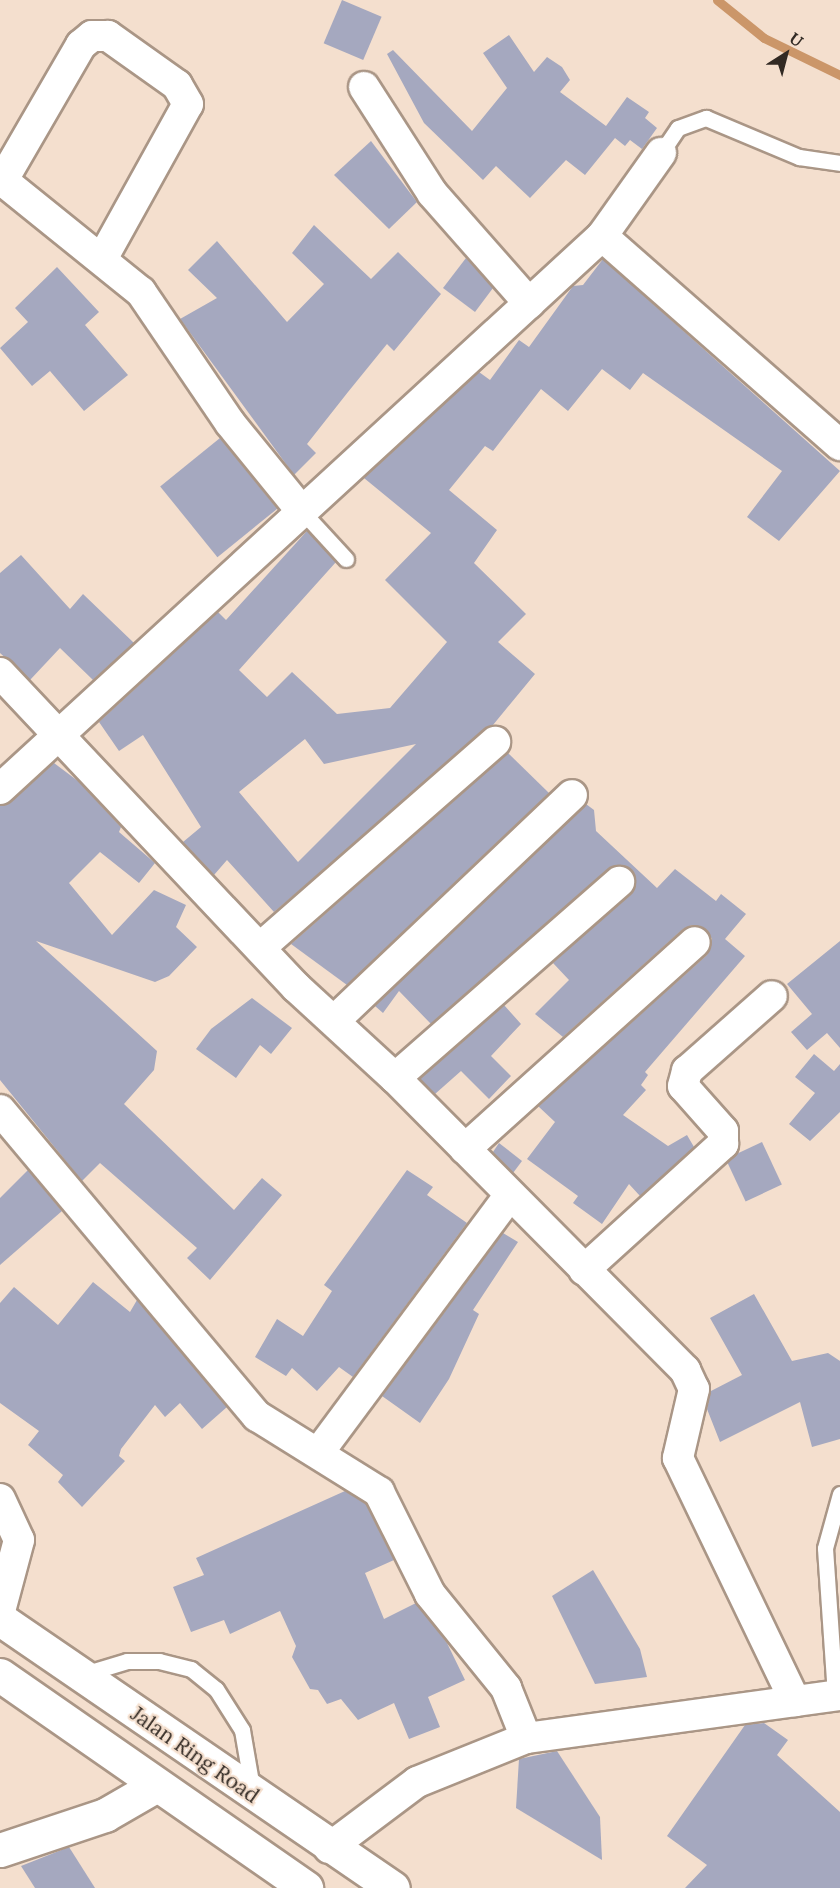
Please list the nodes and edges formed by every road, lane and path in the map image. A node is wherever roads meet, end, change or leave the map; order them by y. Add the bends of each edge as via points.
1 (364, 87) dead end
2 (662, 153) joint
3 (840, 163) edge
4 (602, 236) junction
5 (102, 258) junction
6 (529, 303) junction
7 (840, 445) edge
8 (300, 510) junction
9 (346, 559) dead end
10 (0, 673) edge
11 (62, 735) junction
12 (495, 742) dead end
13 (0, 789) edge
14 (572, 795) dead end
15 (619, 882) dead end
16 (695, 942) dead end
17 (262, 946) junction
18 (772, 996) dead end
19 (334, 1021) junction
20 (395, 1078) junction
21 (0, 1110) edge
22 (465, 1149) junction
23 (510, 1195) junction
24 (584, 1270) junction
25 (319, 1452) junction
26 (840, 1494) edge
27 (0, 1499) edge
28 (0, 1611) edge
29 (0, 1619) edge
30 (0, 1675) edge
31 (81, 1675) junction
32 (837, 1695) edge
33 (795, 1701) junction
34 (526, 1738) junction
35 (157, 1785) junction
36 (254, 1795) junction
37 (329, 1848) junction
38 (0, 1851) edge
39 (306, 1888) edge
40 (393, 1888) edge

1 - 6 street via 432,193
2 - 3 lane via 678,128 706,118 790,154
2 - 4 street
4 - 6 street
4 - 7 street
5 - 5 street via 188,104 177,85 108,36 92,36 81,45 5,176 10,192
5 - 8 street via 141,292 230,423
6 - 8 street
8 - 9 lane
8 - 11 street
10 - 11 street
11 - 13 street
11 - 17 street
12 - 17 street
14 - 19 street
15 - 20 street
16 - 22 street
17 - 19 street
18 - 24 street via 687,1071 683,1086 723,1131 723,1144
19 - 20 street
20 - 22 street
21 - 25 street via 257,1416
22 - 23 street
23 - 24 street
23 - 25 street
24 - 33 street via 684,1370 694,1389 678,1458
25 - 34 street via 379,1492 430,1594 506,1688
26 - 32 lane via 825,1548
27 - 28 street via 19,1540
29 - 31 main road, Jalan Ring Road
30 - 35 main road
31 - 36 main road, Jalan Ring Road
31 - 36 lane via 127,1662 159,1661 191,1669 216,1689 242,1730
32 - 33 street
33 - 34 street
34 - 37 street via 417,1782
35 - 38 main road via 105,1815
35 - 39 main road
36 - 37 main road, Jalan Ring Road
37 - 40 main road, Jalan Ring Road

